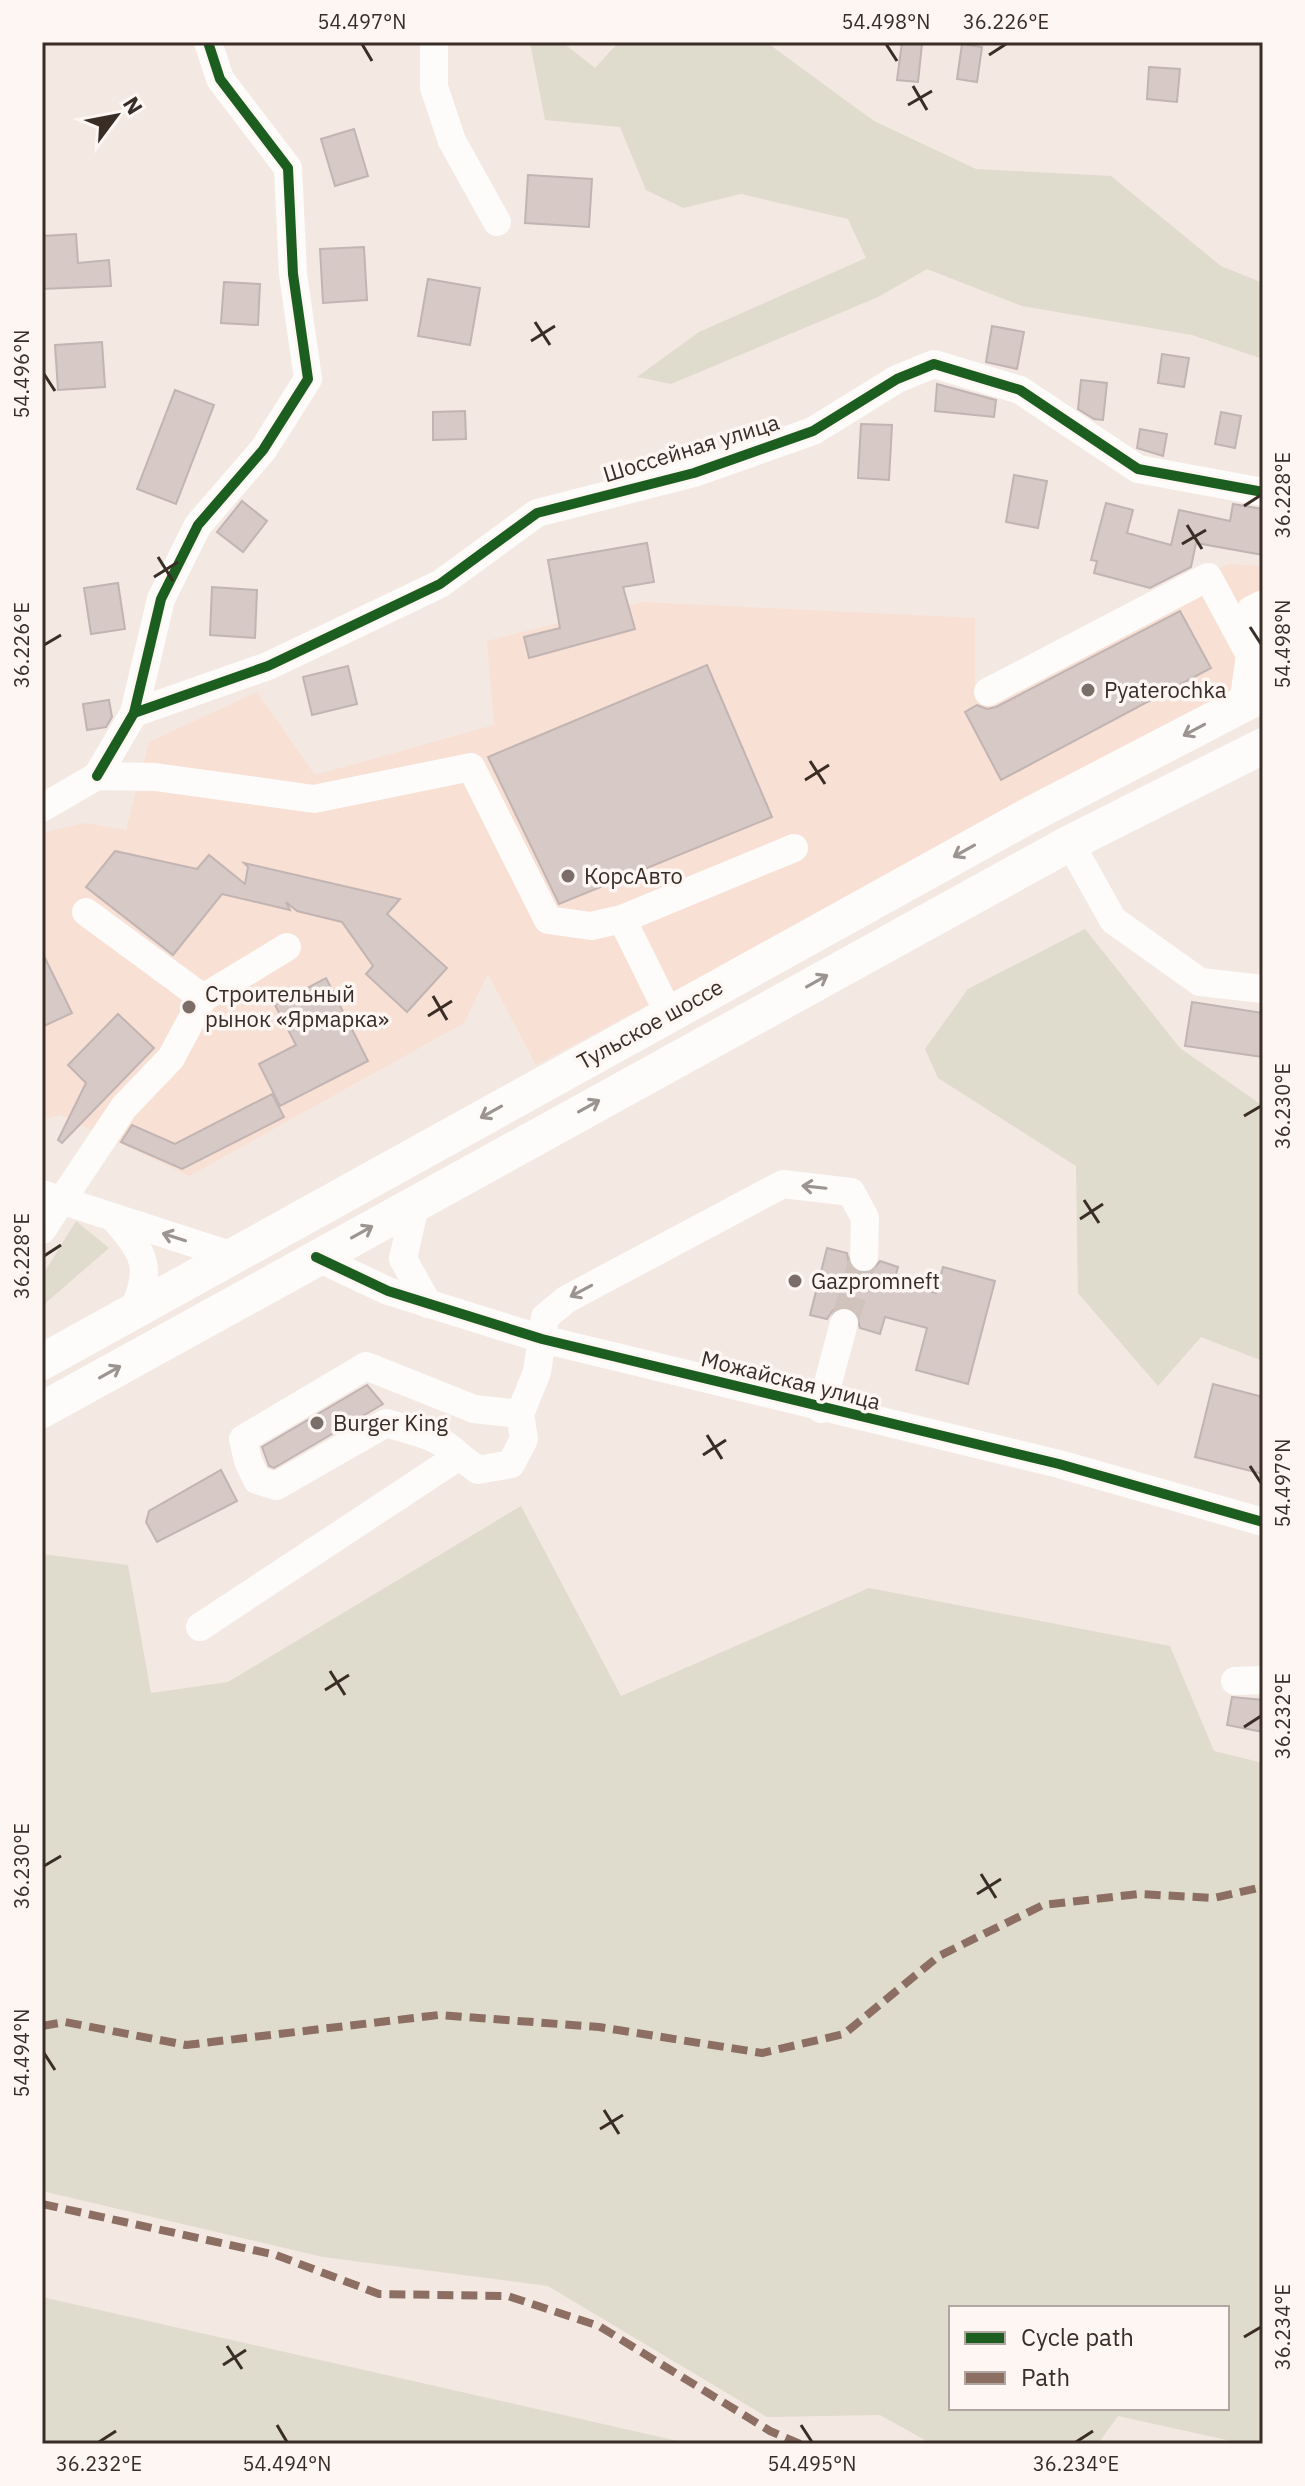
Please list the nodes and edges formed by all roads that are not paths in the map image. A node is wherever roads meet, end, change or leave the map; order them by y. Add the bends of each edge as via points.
1 (208, 42) edge
2 (434, 42) edge
3 (497, 222) dead end
4 (1263, 492) edge
5 (1263, 604) edge
6 (1250, 655) junction
7 (988, 692) dead end
8 (1253, 700) edge
9 (134, 713) junction
10 (1263, 746) edge
11 (97, 776) junction
12 (42, 808) edge
13 (1070, 843) junction
14 (794, 848) dead end
15 (86, 912) dead end
16 (622, 919) junction
17 (287, 947) dead end
18 (1263, 989) edge
19 (203, 998) junction
20 (669, 1014) junction
21 (52, 1198) edge
22 (416, 1201) junction
23 (114, 1218) junction
24 (42, 1230) edge
25 (233, 1256) junction
26 (316, 1257) junction
27 (864, 1257) tunnel mouth
28 (428, 1304) junction
29 (133, 1311) junction
30 (844, 1323) tunnel mouth
31 (542, 1339) junction
32 (42, 1362) edge
33 (474, 1409) junction
34 (821, 1409) junction
35 (42, 1410) edge
36 (520, 1414) junction
37 (453, 1450) junction
38 (1263, 1522) edge
39 (200, 1627) dead end
40 (1263, 1680) edge
41 (1235, 1681) dead end

1 - 9 street via 220,79 288,168 293,274 308,379 263,450 198,525 161,599
2 - 3 street via 434,87 452,141
4 - 9 street, Шоссейная улица via 1138,469 1020,390 934,364 897,379 813,431 694,473 537,513 440,584 268,666
5 - 6 street via 1251,610
6 - 7 street via 1208,577
6 - 8 street
8 -> 20 main road, Тульское шоссе via 1028,816
9 - 11 street
10 - 13 main road, Тульское шоссе
11 - 12 street
11 - 16 street via 155,777 314,799 471,767 548,920 591,926
13 - 18 street via 1113,920 1200,982
22 -> 13 main road, Тульское шоссе
14 - 16 street
15 - 19 street
16 - 20 street
17 - 19 street
19 - 21 street via 171,1058 124,1107
20 -> 25 main road, Тульское шоссе
21 - 23 street
21 - 24 street
26 -> 22 main road, Тульское шоссе
22 - 28 street via 403,1259
25 -> 23 street
23 - 29 street via 146,1265 145,1284
25 - 29 main road, Тульское шоссе
26 - 28 street, Можайская улица
35 -> 26 main road, Тульское шоссе
27 -> 31 street via 865,1218 851,1192 783,1184 567,1299 545,1317
28 - 31 street, Можайская улица
29 - 32 main road, Тульское шоссе
30 - 34 street
31 - 34 street, Можайская улица
31 - 36 street via 537,1372
33 - 36 street
33 - 37 street
33 - 37 street via 366,1366 243,1439 257,1480 276,1486 386,1423
34 - 38 street, Можайская улица via 1059,1464
36 - 37 street via 524,1439 511,1464 478,1470
37 - 39 street
40 - 41 street

